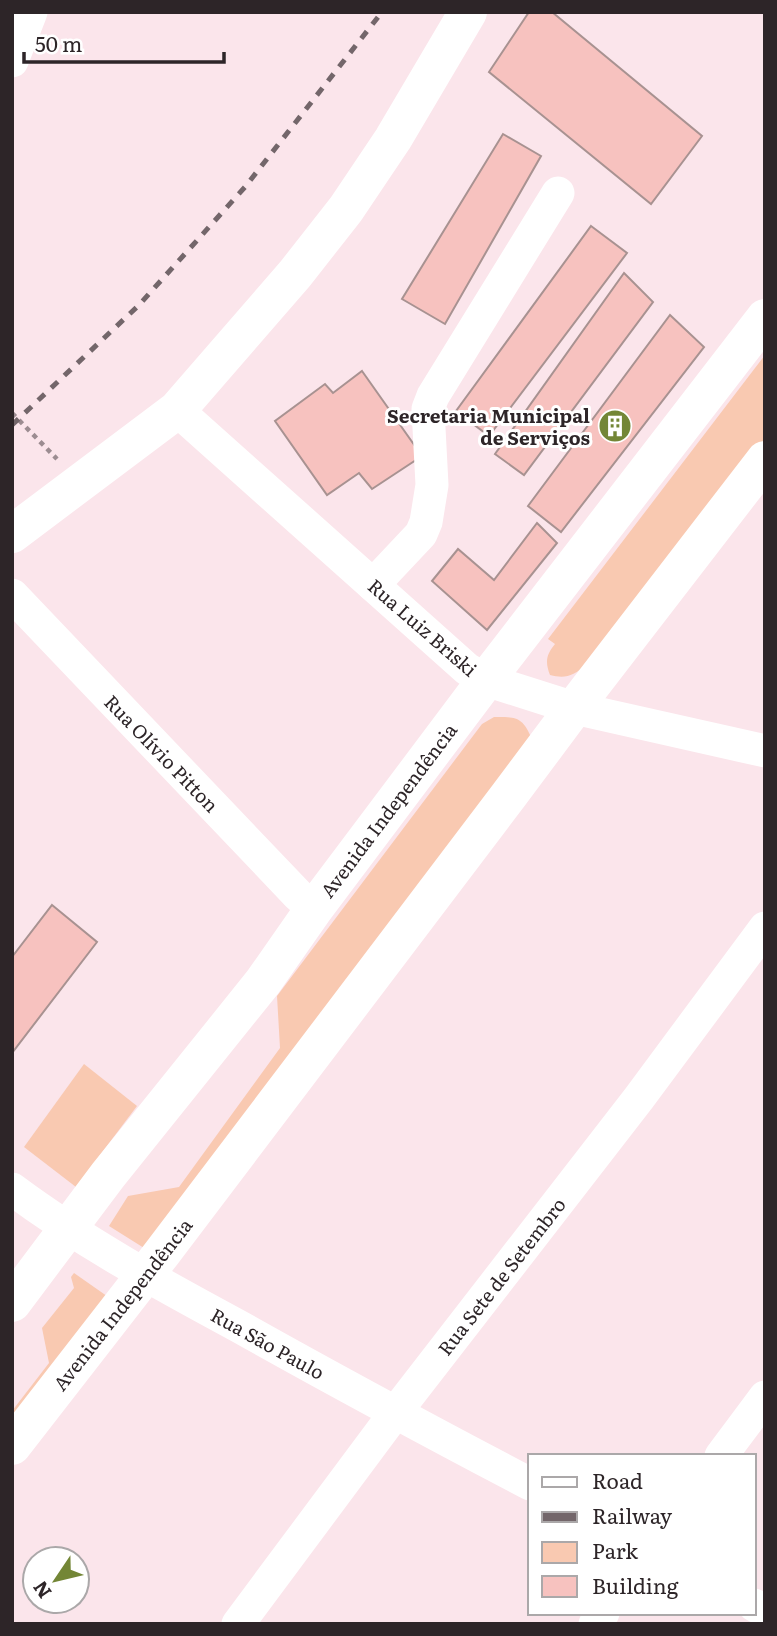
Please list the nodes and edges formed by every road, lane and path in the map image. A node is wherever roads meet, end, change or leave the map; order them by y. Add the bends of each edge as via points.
1 (31, 12) edge
2 (468, 12) edge
3 (12, 61) edge
4 (558, 193) dead end
5 (765, 318) edge
6 (177, 410) junction
7 (12, 413) edge
8 (56, 458) dead end
9 (761, 472) edge
10 (12, 534) edge
11 (373, 585) junction
12 (12, 595) edge
13 (486, 680) junction
14 (574, 708) junction
15 (765, 751) edge
16 (314, 909) junction
17 (765, 928) edge
18 (12, 1189) edge
19 (67, 1228) junction
20 (145, 1274) junction
21 (12, 1303) edge
22 (765, 1397) edge
23 (395, 1413) junction
24 (12, 1446) edge
25 (722, 1454) edge
26 (528, 1483) edge
27 (238, 1624) edge

1 - 3 street
2 - 6 main road via 393,139 345,209
4 - 11 street via 433,396 428,409 432,485 426,522 421,534
5 - 13 main road, Avenida Independência
6 - 10 main road
6 - 11 street, Rua Luiz Briski
7 - 8 path
9 - 14 main road, Avenida Independência
11 - 13 street, Rua Luiz Briski via 467,669
12 - 16 street, Rua Olívio Pitton
13 - 14 street, Rua Luiz Briski
13 - 16 main road, Avenida Independência
14 - 15 street, Rua Luiz Briski
14 - 20 main road, Avenida Independência
16 - 19 main road, Avenida Independência via 264,982
17 - 23 street, Rua Sete de Setembro
18 - 19 street, Rua São Paulo
19 - 20 street, Rua São Paulo
19 - 21 main road, Avenida Independência
20 - 23 street, Rua São Paulo
20 - 24 main road, Avenida Independência
22 - 25 street
23 - 26 street, Rua São Paulo
23 - 27 street, Rua Sete de Setembro

